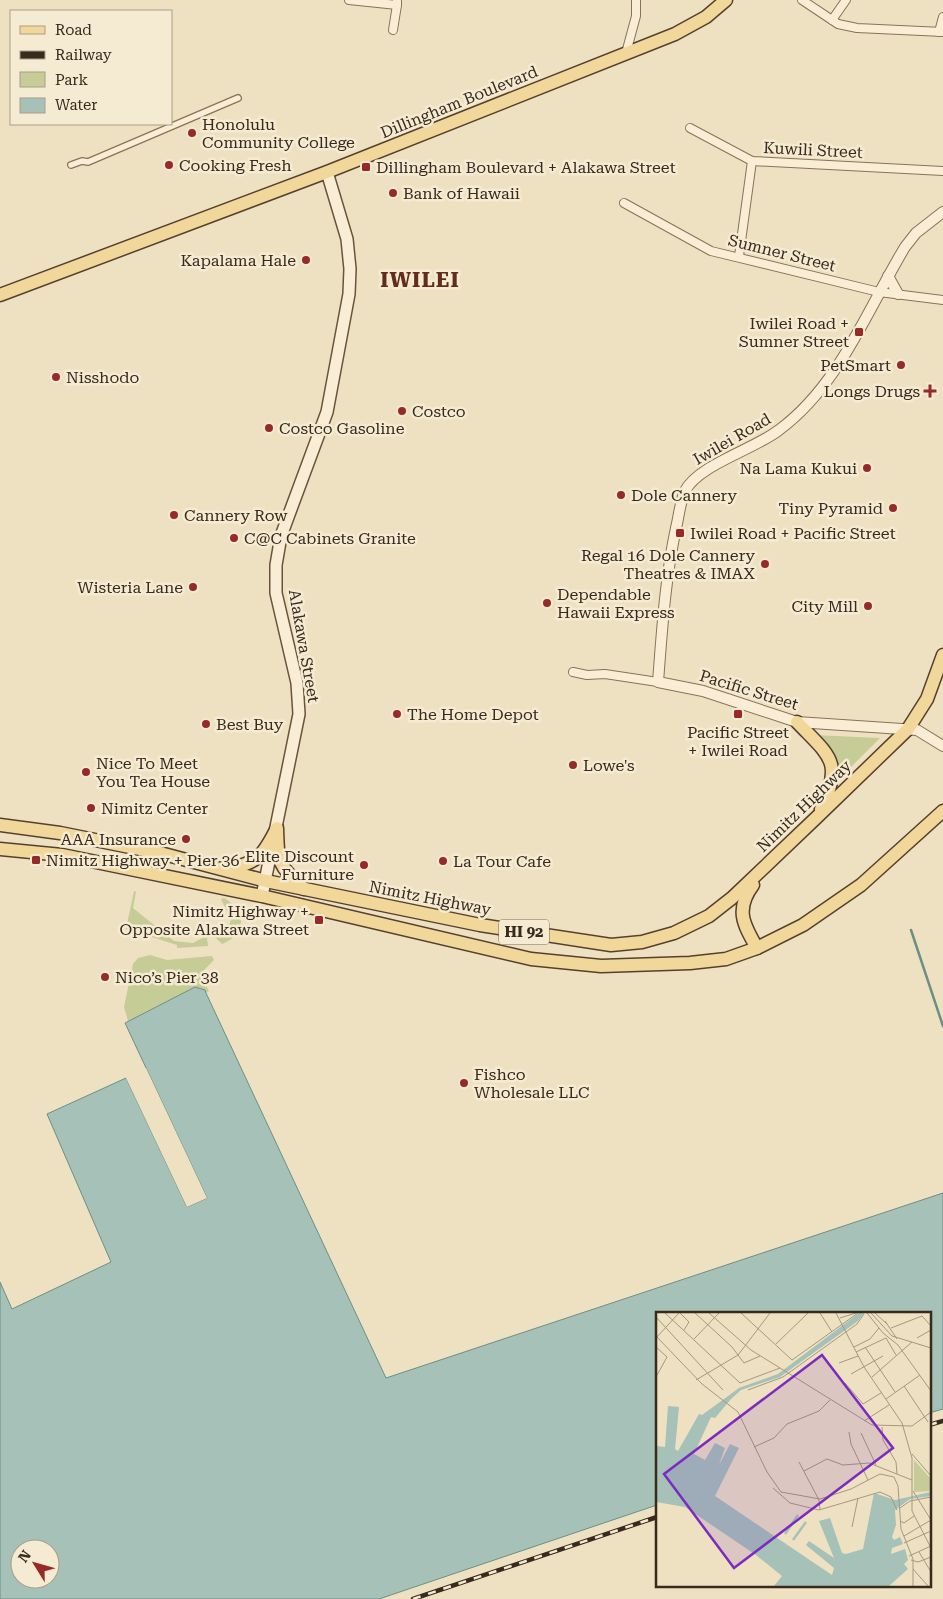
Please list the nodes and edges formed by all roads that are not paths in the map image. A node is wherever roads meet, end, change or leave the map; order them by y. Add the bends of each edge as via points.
1 (349, 0) edge
2 (636, 0) edge
3 (726, 0) edge
4 (802, 0) edge
5 (846, 0) edge
6 (397, 2) edge
7 (943, 17) edge
8 (832, 20) junction
9 (393, 30) dead end
10 (941, 32) edge
11 (626, 53) junction
12 (238, 98) dead end
13 (690, 128) dead end
14 (752, 161) junction
15 (71, 165) dead end
16 (943, 171) edge
17 (327, 172) junction
18 (624, 203) dead end
19 (943, 212) edge
20 (740, 256) junction
21 (888, 276) junction
22 (879, 292) junction
23 (898, 294) junction
24 (0, 295) edge
25 (943, 300) edge
26 (943, 655) edge
27 (573, 672) dead end
28 (658, 682) junction
29 (797, 722) junction
30 (908, 729) junction
31 (943, 746) edge
32 (943, 811) edge
33 (817, 817) junction
34 (0, 825) edge
35 (277, 828) junction
36 (0, 849) edge
37 (763, 868) junction
38 (227, 869) junction
39 (266, 881) junction
40 (304, 888) junction
41 (262, 896) junction
42 (757, 948) junction

1 - 6 street
2 - 11 street via 636,16
3 - 11 main road, Dillingham Boulevard via 691,26
4 - 8 street
5 - 8 street
6 - 9 street
7 - 10 street
8 - 10 street via 857,28
11 - 17 main road, Dillingham Boulevard
12 - 15 street via 88,162
13 - 14 street, Kuwili Street
14 - 16 street, Kuwili Street
14 - 20 street
17 - 24 main road, Dillingham Boulevard
17 - 35 main road, Alakawa Street via 348,239 350,281 327,412 281,536 276,565 277,598 297,683 299,714
18 - 20 street, Sumner Street via 703,248
19 - 21 street, Iwilei Road via 910,240
20 - 22 street, Sumner Street
21 - 22 street, Iwilei Road
21 - 23 street
22 - 23 street, Sumner Street
22 - 28 street, Iwilei Road via 835,370 810,402 766,440 701,473 685,491 668,571
23 - 25 street, Sumner Street
26 - 30 main road, Nimitz Highway / HI 92 via 926,699
27 - 28 street, Pacific Street
28 - 29 street, Pacific Street via 703,691
29 - 30 street, Pacific Street
29 - 33 main road via 822,746 832,765 830,791
30 - 31 street, Pacific Street via 917,730
30 - 33 main road, Nimitz Highway / HI 92
32 - 42 main road, HI 92 via 847,896 798,928
33 - 37 main road, Nimitz Highway / HI 92
34 - 38 main road, Nimitz Highway / HI 92 via 60,833
35 - 38 main road via 265,851 255,861
35 - 39 main road, Alakawa Street
35 - 40 main road via 278,859 284,870
36 - 41 main road, HI 92 via 62,855
37 - 40 main road, Nimitz Highway / HI 92 via 732,898 694,924 652,940 620,944 480,925
37 - 42 main road via 746,894 742,911 746,930
38 - 39 main road, Nimitz Highway / HI 92
39 - 40 main road, Nimitz Highway / HI 92
39 - 41 main road, Alakawa Street
41 - 42 main road, HI 92 via 531,959 568,964 601,966 716,961

